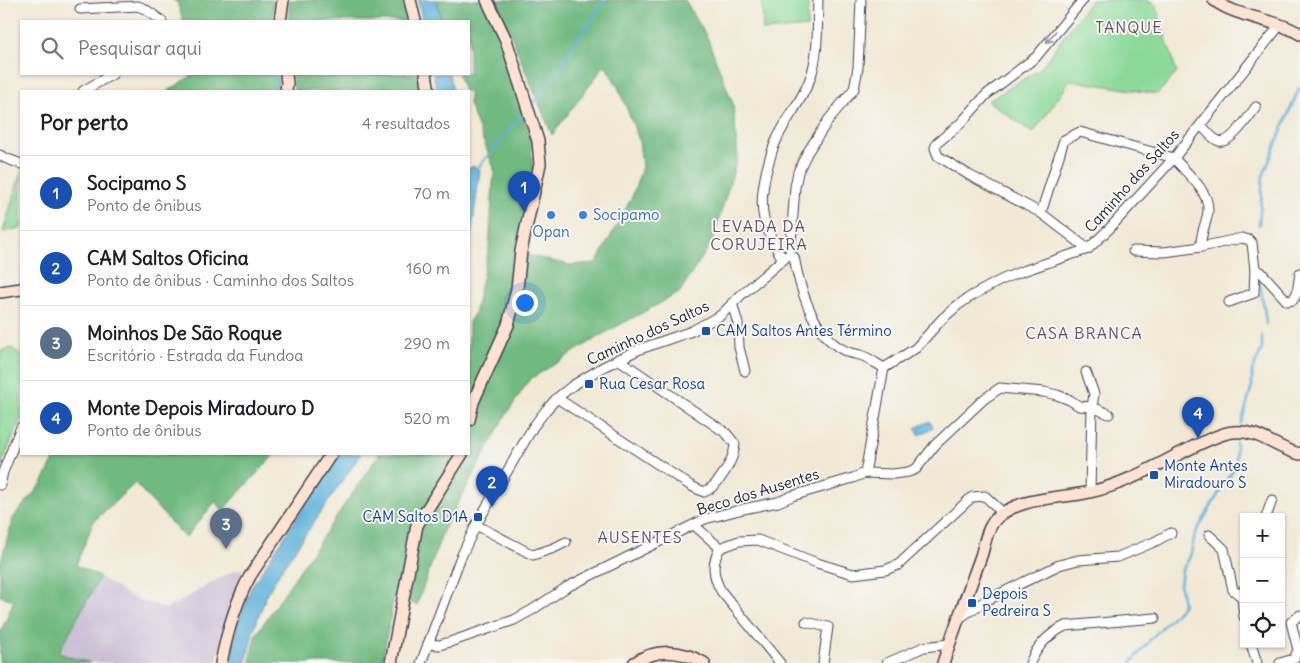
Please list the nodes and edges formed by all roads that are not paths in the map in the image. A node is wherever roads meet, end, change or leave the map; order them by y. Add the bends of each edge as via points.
1 (283, 0) edge
2 (410, 0) edge
3 (487, 0) edge
4 (818, 0) edge
5 (861, 0) edge
6 (1083, 0) edge
7 (1214, 0) edge
8 (96, 4) edge
9 (80, 8) dead end
10 (161, 20) edge
11 (280, 20) edge
12 (415, 20) edge
13 (1280, 24) junction
14 (1300, 34) edge
15 (111, 75) edge
16 (286, 75) edge
17 (426, 75) edge
18 (84, 90) edge
19 (286, 90) edge
20 (430, 90) edge
21 (1256, 107) dead end
22 (1201, 125) junction
23 (0, 155) edge
24 (1174, 158) junction
25 (20, 164) edge
26 (1042, 213) junction
27 (1201, 247) junction
28 (1088, 249) junction
29 (1133, 251) dead end
30 (786, 258) junction
31 (1255, 269) junction
32 (1300, 273) edge
33 (20, 289) edge
34 (0, 292) edge
35 (1229, 302) dead end
36 (732, 304) junction
37 (618, 359) junction
38 (884, 368) junction
39 (745, 371) dead end
40 (1086, 372) dead end
41 (557, 398) junction
42 (1092, 407) junction
43 (1109, 414) dead end
44 (470, 416) edge
45 (20, 430) edge
46 (1300, 454) edge
47 (331, 455) edge
48 (461, 455) edge
49 (865, 473) junction
50 (0, 486) edge
51 (1090, 492) junction
52 (1272, 500) dead end
53 (1002, 513) junction
54 (1267, 513) edge
55 (476, 526) junction
56 (694, 526) junction
57 (1171, 533) dead end
58 (1208, 535) dead end
59 (566, 542) dead end
60 (720, 548) junction
61 (1240, 592) edge
62 (1300, 614) edge
63 (1155, 618) dead end
64 (957, 619) junction
65 (806, 622) dead end
66 (428, 644) junction
67 (949, 644) junction
68 (1252, 648) edge
69 (221, 663) edge
70 (390, 663) edge
71 (421, 663) edge
72 (634, 663) edge
73 (704, 663) edge
74 (780, 663) edge
75 (822, 663) edge
76 (887, 663) edge
77 (943, 663) edge
78 (1030, 663) edge
79 (1257, 663) edge
80 (1280, 663) edge

1 - 11 main road
2 - 12 main road
3 - 44 main road via 506,40 538,141 540,164 508,325
4 - 30 street via 816,53 811,78 777,138 761,194 767,232
5 - 30 street via 854,89 829,119 798,172
6 -> 26 street via 1036,57 986,95 935,148 936,153 969,175
7 - 13 main road via 1228,8
8 - 9 street
8 - 10 street via 138,6
13 - 14 main road
13 - 22 street, Caminho dos Saltos
15 - 18 street
16 - 19 main road
17 - 20 main road
21 - 22 street via 1222,142
22 - 24 street, Caminho dos Saltos
23 - 25 street
24 - 26 street via 1080,132 1064,140
24 - 27 street via 1205,197 1208,210 1201,233
24 - 28 street, Caminho dos Saltos
26 - 28 street
27 - 29 street via 1164,252
27 - 31 street via 1242,238 1249,240
28 - 38 street, Caminho dos Saltos via 1020,272 973,295 942,319 916,348
30 - 36 street, Caminho dos Saltos
30 - 38 street via 794,257 808,306 824,334 847,352 864,356
31 - 32 street via 1287,300 1293,300 1297,294
31 - 35 street via 1254,293
33 - 34 main road
36 - 37 street, Caminho dos Saltos via 721,315 692,331
36 - 39 street
37 - 41 street, Caminho dos Saltos
37 - 41 street via 732,439 735,444 733,458 712,489 704,492 691,486
38 - 49 street
40 - 42 street via 1094,394
41 - 55 street, Caminho dos Saltos via 533,427
42 - 43 street
42 - 49 street via 1078,406 1070,400 1044,392 1000,388 934,445 916,469 892,474
42 - 51 street
45 - 50 street
46 - 51 main road via 1255,434 1231,432 1137,476
47 - 69 main road via 240,594
48 - 70 main road via 417,524
49 - 56 street, Beco dos Ausentes via 772,504 705,519
51 - 53 main road via 1030,502
52 - 54 street
53 - 60 street via 985,496 972,497 898,565 868,573 837,570 758,540 739,541
53 - 64 main road via 986,534 982,554
55 - 59 street via 533,555
55 - 66 street, Caminho dos Saltos
56 - 60 street
56 - 66 street, Beco dos Ausentes via 567,587 514,620 450,642
57 - 64 street via 1118,557 1059,565
58 - 61 street via 1224,549 1233,590
60 - 74 street via 715,557 715,580
62 - 80 street via 1291,622 1298,650 1294,660
63 - 78 street via 1065,626 1044,642
64 - 67 main road
65 - 75 street via 828,627
66 - 71 street, Caminho dos Saltos
67 - 76 street via 924,647
67 - 77 main road
68 - 79 street
72 - 73 main road via 646,656 672,652 692,656

